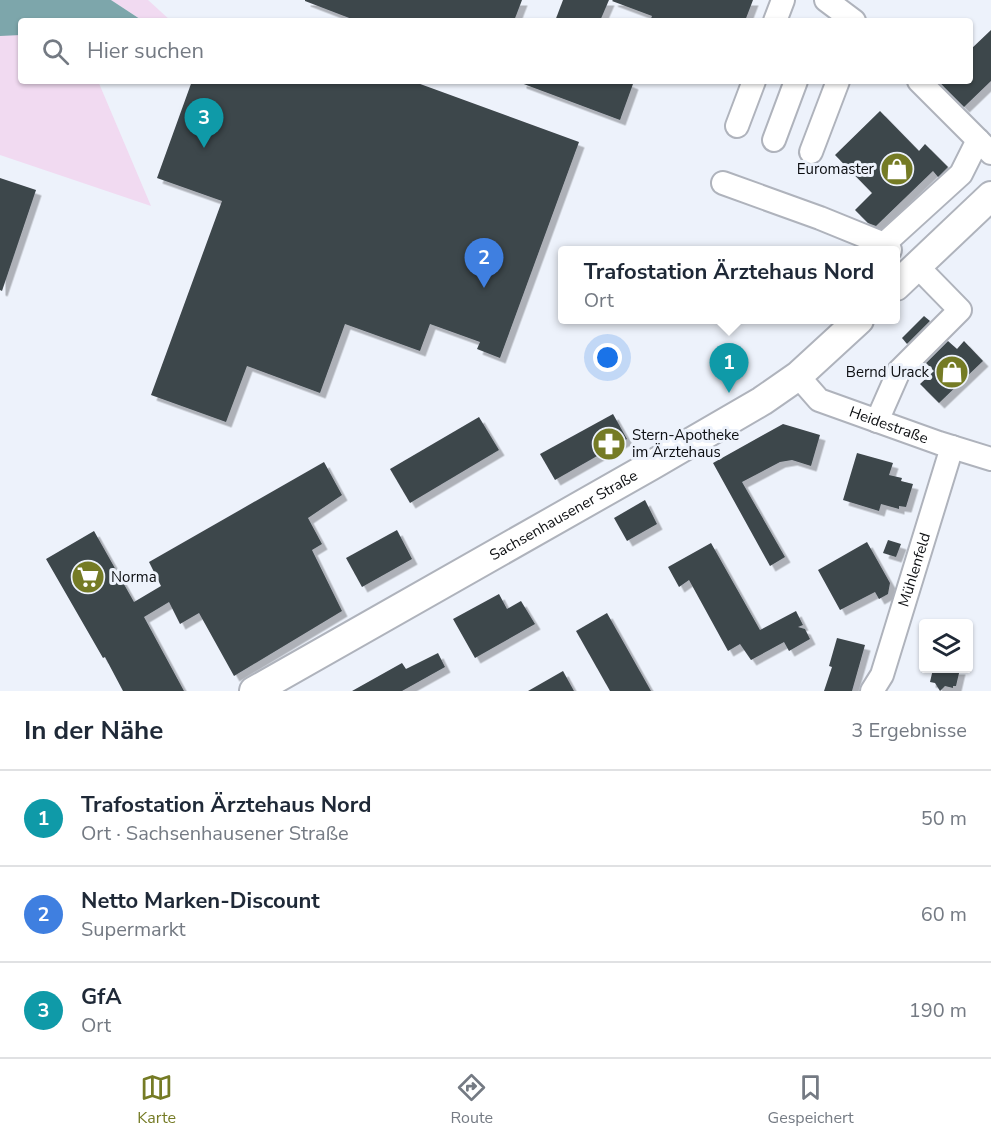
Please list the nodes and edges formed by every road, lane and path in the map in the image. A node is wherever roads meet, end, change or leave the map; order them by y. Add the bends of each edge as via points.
1 (783, 0) edge
2 (824, 7) edge
3 (776, 18) edge
4 (848, 18) edge
5 (753, 84) edge
6 (795, 84) edge
7 (837, 84) edge
8 (922, 84) edge
9 (737, 126) dead end
10 (774, 140) dead end
11 (985, 146) edge
12 (811, 152) dead end
13 (723, 183) dead end
14 (991, 196) edge
15 (869, 246) edge
16 (900, 260) edge
17 (900, 262) edge
18 (900, 265) edge
19 (855, 324) edge
20 (798, 376) junction
21 (877, 421) junction
22 (952, 447) junction
23 (991, 459) edge
24 (254, 691) edge
25 (872, 691) edge

1 - 3 street
2 - 4 street
5 - 9 street
6 - 10 street
7 - 12 street
8 - 11 street
11 - 16 street
13 - 15 street via 820,218
14 - 17 main road
18 - 21 street via 960,310 899,371
19 - 20 main road, Sachsenhausener Straße
20 - 21 street, Heidestraße via 819,400
20 - 24 main road, Sachsenhausener Straße via 652,465
21 - 22 street, Heidestraße
22 - 23 street, Heidestraße
22 - 25 street, Mühlenfeld via 882,675

